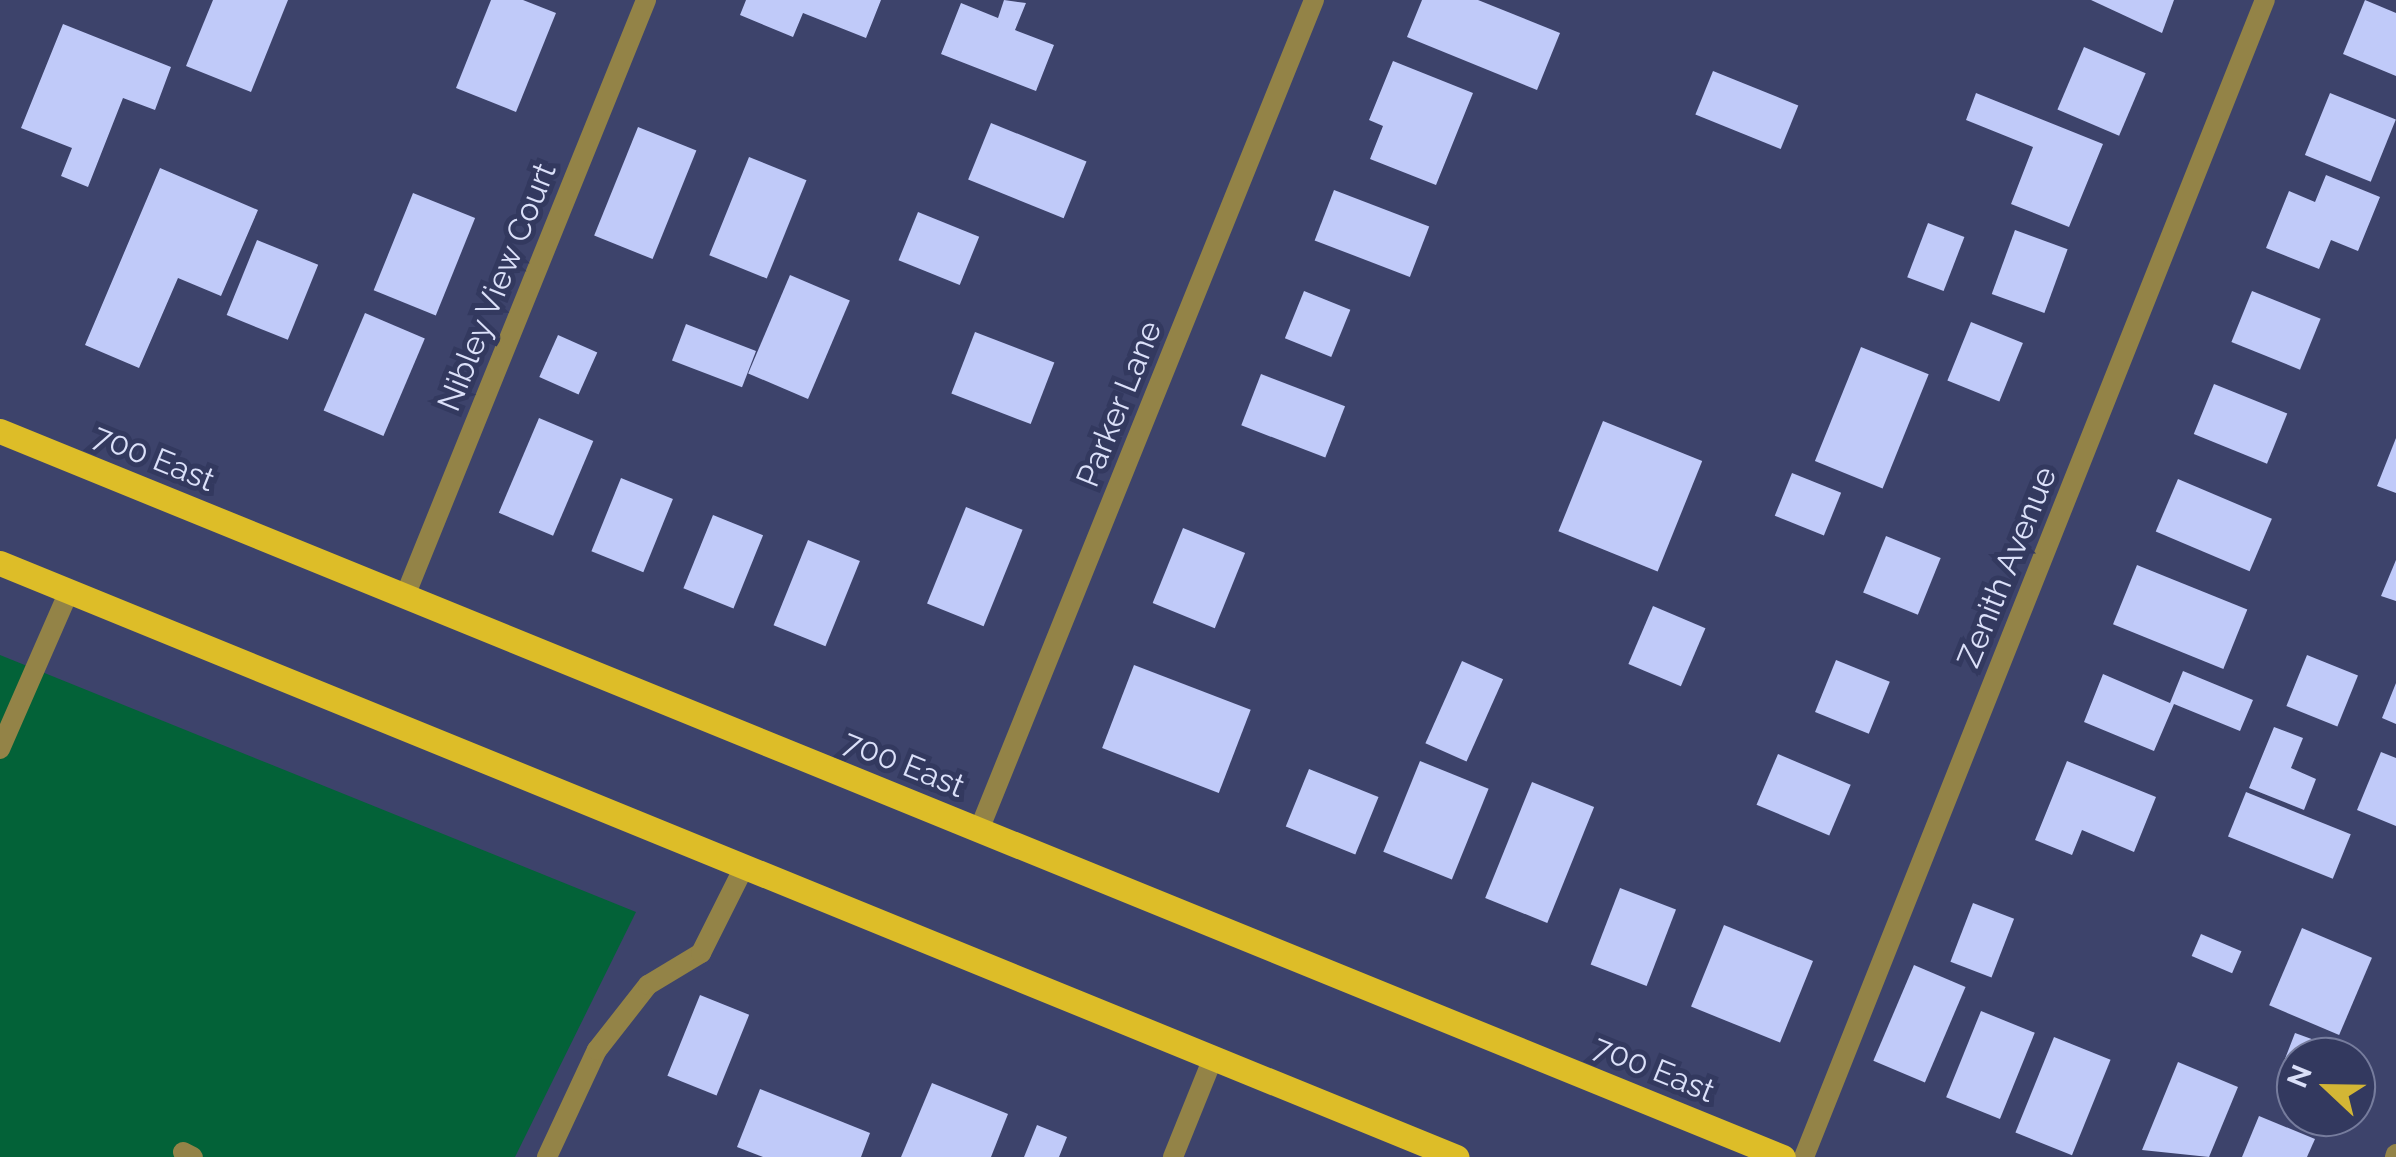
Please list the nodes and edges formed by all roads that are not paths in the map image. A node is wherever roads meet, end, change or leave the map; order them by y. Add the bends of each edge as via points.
1 (646, 0) edge
2 (1314, 0) edge
3 (2265, 0) edge
4 (0, 431) edge
5 (0, 563) edge
6 (69, 591) junction
7 (405, 596) junction
8 (0, 749) edge
9 (979, 830) junction
10 (744, 867) junction
11 (1214, 1058) junction
12 (547, 1157) edge
13 (1172, 1157) edge
14 (1456, 1157) edge
15 (1784, 1157) edge
16 (1804, 1157) edge

1 - 7 street, Nibley View Court
2 - 9 street, Parker Lane
3 - 16 street, Zenith Avenue
4 - 7 main road, 700 East
5 - 6 main road
6 - 8 street
6 - 10 main road
7 - 9 main road, 700 East
9 - 15 main road, 700 East
10 - 11 main road
10 - 12 street via 701,953 648,985 597,1050
11 - 13 street
11 - 14 main road

